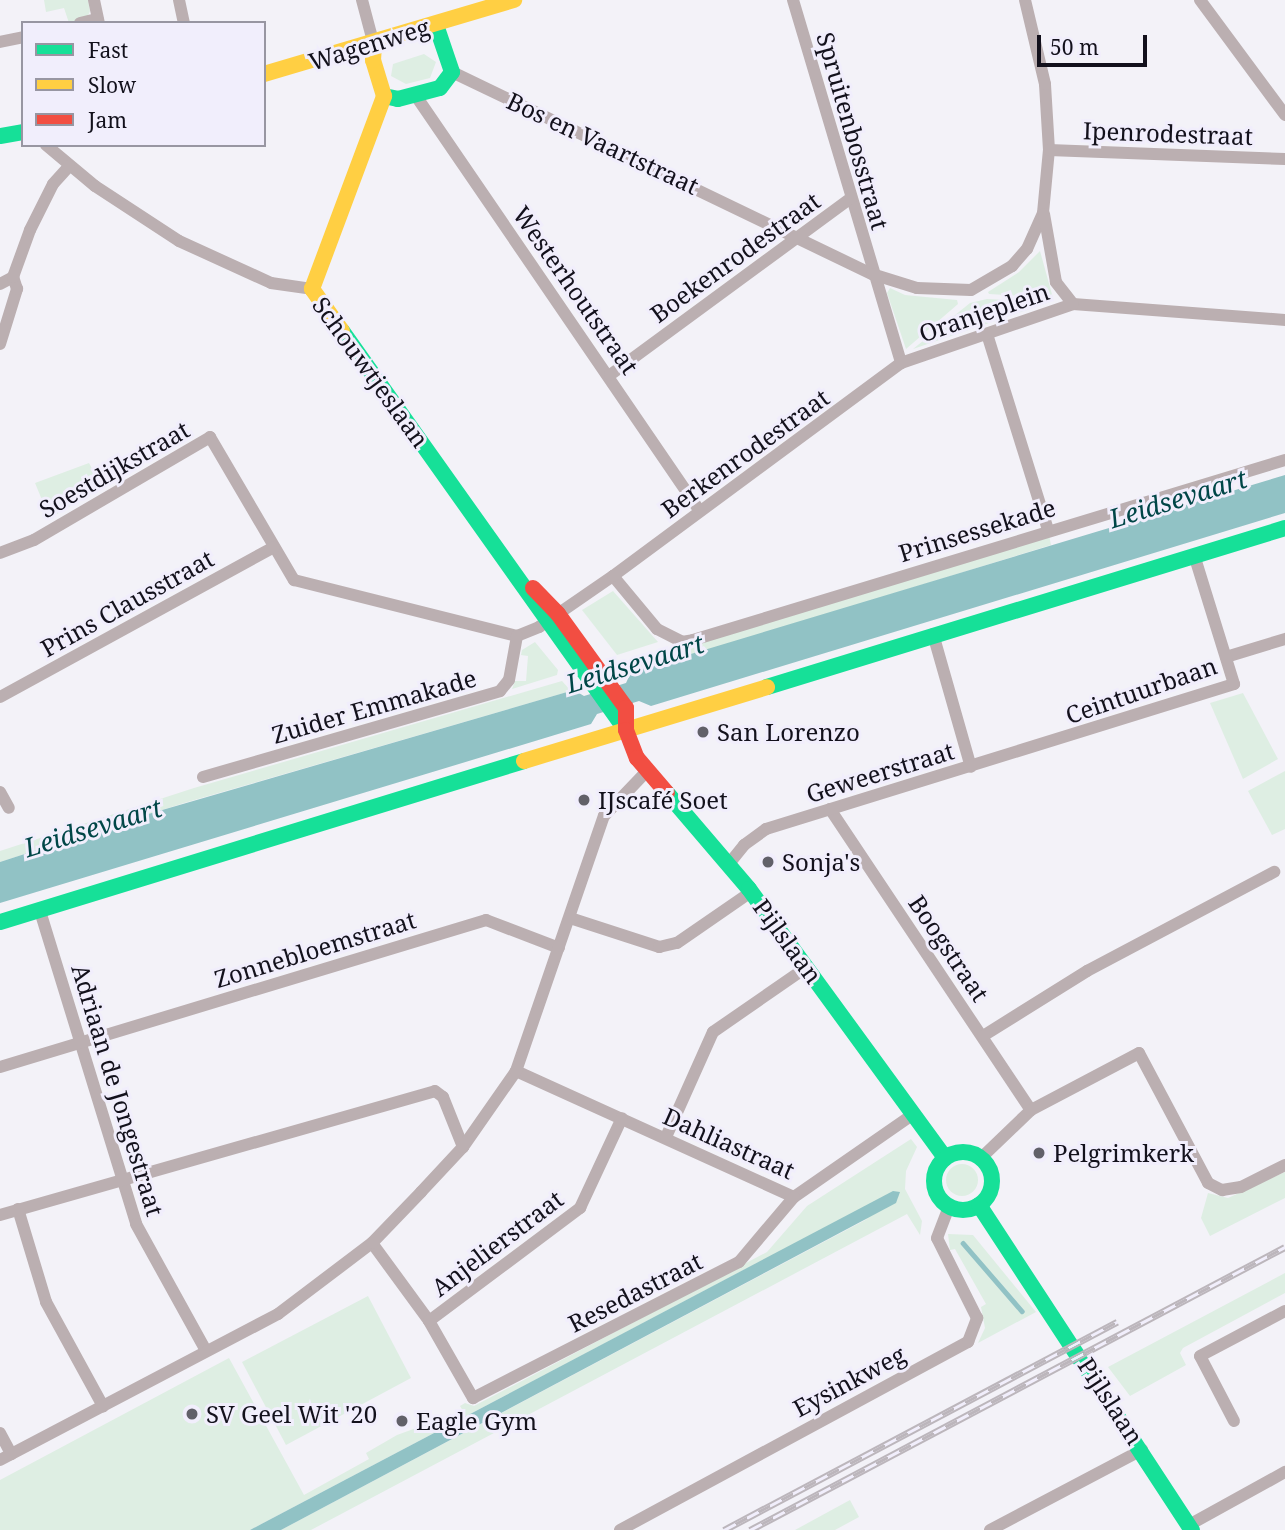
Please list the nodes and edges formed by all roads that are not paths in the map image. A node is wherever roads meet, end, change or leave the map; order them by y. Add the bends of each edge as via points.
1 (94, 0) edge
2 (179, 0) edge
3 (362, 0) edge
4 (514, 0) edge
5 (793, 0) edge
6 (1025, 0) edge
7 (1200, 0) edge
8 (98, 21) edge
9 (184, 21) edge
10 (436, 25) junction
11 (21, 37) edge
12 (0, 42) edge
13 (374, 45) junction
14 (452, 72) junction
15 (266, 73) edge
16 (384, 96) junction
17 (416, 96) junction
18 (1285, 115) edge
19 (21, 132) edge
20 (0, 136) edge
21 (48, 147) edge
22 (1049, 150) junction
23 (1285, 159) edge
24 (69, 166) junction
25 (851, 198) junction
26 (1043, 213) junction
27 (800, 236) junction
28 (872, 274) junction
29 (13, 277) junction
30 (0, 284) edge
31 (312, 289) junction
32 (1073, 304) junction
33 (1285, 320) edge
34 (987, 334) junction
35 (0, 344) edge
36 (901, 363) junction
37 (610, 375) junction
38 (1285, 460) edge
39 (699, 510) junction
40 (1285, 528) edge
41 (1048, 530) junction
42 (274, 547) junction
43 (0, 553) edge
44 (1194, 555) junction
45 (613, 576) junction
46 (552, 618) junction
47 (933, 634) junction
48 (517, 636) junction
49 (1285, 639) edge
50 (1226, 657) junction
51 (0, 697) edge
52 (624, 719) junction
53 (1058, 741) joint
54 (971, 767) junction
55 (648, 771) junction
56 (203, 777) dead end
57 (0, 792) edge
58 (9, 808) dead end
59 (830, 809) junction
60 (728, 865) junction
61 (1274, 872) dead end
62 (751, 892) junction
63 (40, 911) junction
64 (570, 918) junction
65 (0, 922) edge
66 (559, 948) junction
67 (807, 967) junction
68 (983, 1036) junction
69 (80, 1041) junction
70 (0, 1067) edge
71 (516, 1071) junction
72 (1031, 1110) junction
73 (912, 1115) junction
74 (622, 1118) junction
75 (666, 1138) junction
76 (463, 1147) junction
77 (945, 1158) junction
78 (981, 1158) junction
79 (1285, 1165) edge
80 (122, 1179) junction
81 (794, 1197) junction
82 (979, 1206) junction
83 (949, 1207) junction
84 (18, 1209) junction
85 (0, 1215) edge
86 (372, 1242) junction
87 (1285, 1311) edge
88 (429, 1321) junction
89 (206, 1351) junction
90 (103, 1406) junction
91 (1234, 1421) dead end
92 (0, 1433) edge
93 (1143, 1450) junction
94 (6, 1457) edge
95 (1285, 1472) edge
96 (1190, 1528) edge
97 (620, 1530) edge
98 (990, 1530) edge

1 - 8 street
2 - 9 street
3 - 13 street
4 - 10 street, Wagenweg
5 - 25 street, Spruitenbosstraat
6 - 22 street via 1045,84
7 - 18 street
10 - 13 street, Wagenweg
10 - 14 street
11 - 12 street
13 - 15 street, Wagenweg
13 - 16 street via 373,60
14 - 17 street via 440,88
14 - 27 street, Bos en Vaartstraat
16 - 17 street
16 - 31 street
17 - 37 street, Westerhoutstraat
19 - 20 street
21 - 24 street, Schouwtjeslaan
22 - 23 street, Ipenrodestraat
22 - 26 street
24 - 29 street via 53,184
24 - 31 street, Schouwtjeslaan via 179,241 271,283
25 - 27 street, Boekenrodestraat
25 - 28 street, Spruitenbosstraat
26 - 28 street via 1027,248 1012,266 971,290 917,288
26 - 32 street, Oranjeplein via 1056,282
27 - 28 street
27 - 37 street, Boekenrodestraat
28 - 36 street, Oranjeplein
29 - 30 street
29 - 35 street via 17,289
31 - 46 street, Schouwtjeslaan
32 - 33 street
32 - 34 street, Oranjeplein
34 - 36 street, Oranjeplein
34 - 41 street
36 - 39 street, Berkenrodestraat via 877,385
37 - 39 street, Westerhoutstraat
38 - 41 street, Prinsessekade
39 - 45 street, Berkenrodestraat
40 - 44 street
41 - 45 street, Prinsessekade via 682,642 656,629
42 - 43 street, Soestdijkstraat via 209,437 34,540
42 - 48 street via 294,580
42 - 51 street, Prins Clausstraat
44 - 47 street
44 - 50 street, Ceintuurbaan
45 - 46 street, Berkenrodestraat
46 - 48 street, Berkenrodestraat
46 - 52 street, Schouwtjeslaan via 592,684
46 - 52 street, Schouwtjeslaan via 609,683
47 - 52 street
47 - 54 street
48 - 56 street, Zuider Emmakade via 509,680 500,691
49 - 50 street
50 - 53 street, Ceintuurbaan via 1234,684
52 - 55 street, Pijlslaan
52 - 63 street
53 - 54 street, Geweerstraat
54 - 59 street, Geweerstraat
55 - 60 street, Pijlslaan
55 - 64 street via 604,816
57 - 58 street
59 - 60 street, Geweerstraat via 765,829
59 - 68 street, Boogstraat
60 - 62 street, Pijlslaan
61 - 68 street via 1087,971
62 - 64 street via 677,943 659,947
62 - 67 street, Pijlslaan
63 - 65 street
63 - 69 street, Adriaan de Jongestraat
64 - 66 street
66 - 69 street, Zonnebloemstraat via 486,920
66 - 71 street
67 - 73 street, Pijlslaan
67 - 75 street via 713,1032
68 - 72 street, Boogstraat
69 - 70 street, Zonnebloemstraat
69 - 80 street, Adriaan de Jongestraat
71 - 74 street, Dahliastraat
71 - 76 street
72 - 78 street
72 - 79 street via 1139,1053 1208,1183 1222,1190 1241,1187
73 - 77 street, Pijlslaan
73 - 81 street, Dahliastraat
74 - 75 street, Dahliastraat
74 - 88 street, Anjelierstraat via 580,1208
75 - 81 street, Dahliastraat
76 - 80 street via 443,1097 435,1091
76 - 86 street
77 - 78 street via 963,1152
77 - 83 street via 936,1171 934,1187
78 - 82 street via 991,1170 992,1186
80 - 84 street
80 - 89 street, Adriaan de Jongestraat via 136,1224
81 - 88 street, Resedastraat via 739,1262 473,1398
82 - 83 street via 965,1210
82 - 93 street, Pijlslaan
83 - 97 street, Eysinkweg via 937,1238 977,1318 968,1342
84 - 85 street
84 - 90 street via 46,1302
86 - 88 street
86 - 89 street via 278,1314
87 - 91 street via 1200,1356
89 - 90 street
90 - 94 street
92 - 94 street
93 - 96 street, Pijlslaan
93 - 98 street
95 - 96 street

